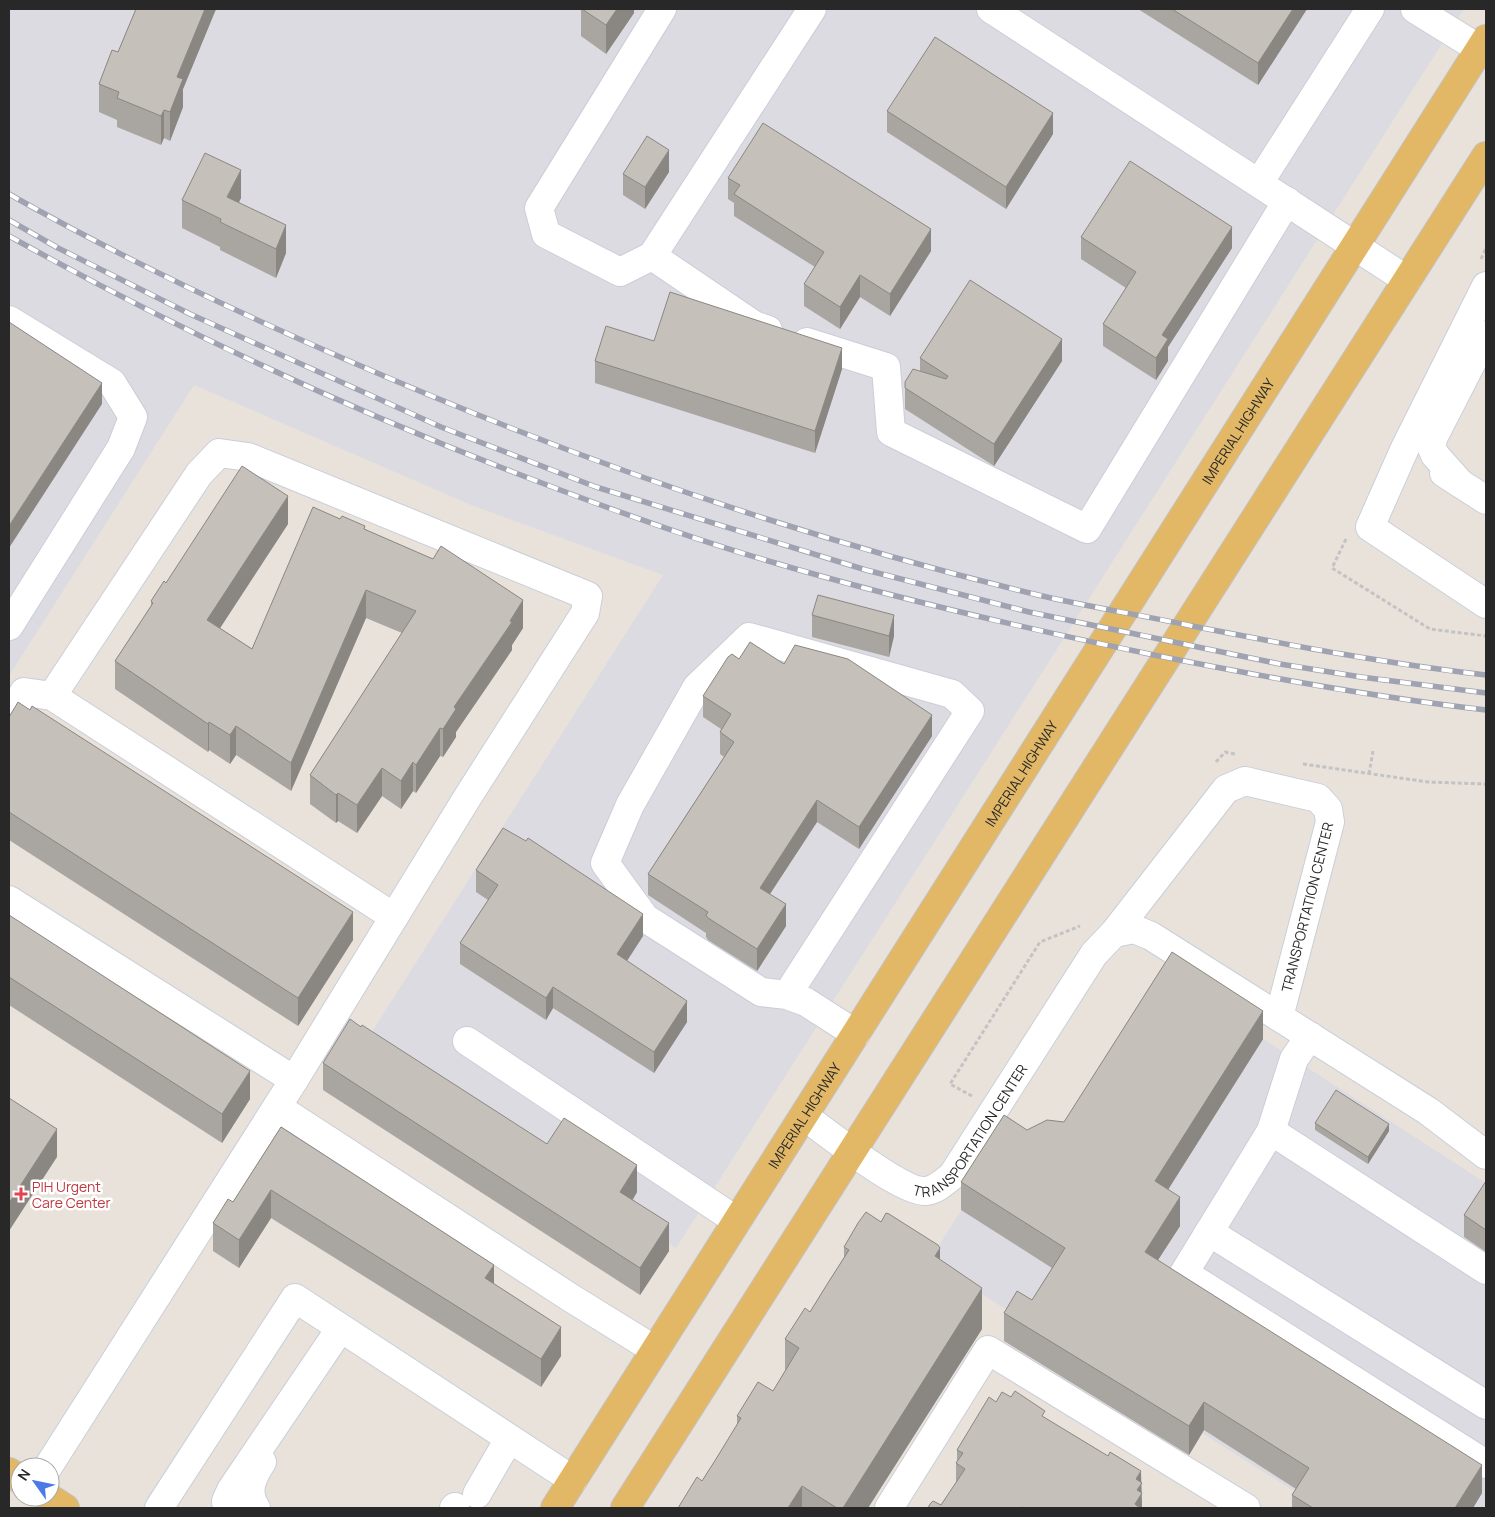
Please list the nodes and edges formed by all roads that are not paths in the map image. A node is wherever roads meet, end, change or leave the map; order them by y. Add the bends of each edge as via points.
1 (662, 9) edge
2 (812, 9) edge
3 (991, 9) edge
4 (1370, 9) edge
5 (1415, 9) edge
6 (1485, 50) edge
7 (1486, 156) edge
8 (1259, 183) junction
9 (1288, 202) junction
10 (1356, 246) junction
11 (652, 256) junction
12 (1407, 280) junction
13 (1486, 286) edge
14 (9, 320) edge
15 (1486, 335) edge
16 (1405, 448) junction
17 (1460, 483) junction
18 (1486, 500) edge
19 (1486, 604) edge
20 (9, 626) edge
21 (52, 696) junction
22 (9, 716) edge
23 (9, 900) edge
24 (394, 917) junction
25 (1114, 933) junction
26 (787, 995) junction
27 (1279, 1017) junction
28 (856, 1034) junction
29 (1310, 1036) junction
30 (467, 1041) dead end
31 (294, 1080) junction
32 (277, 1107) junction
33 (804, 1116) junction
34 (1271, 1131) junction
35 (852, 1151) junction
36 (1486, 1155) edge
37 (738, 1221) junction
38 (1209, 1232) junction
39 (1486, 1270) edge
40 (340, 1329) junction
41 (655, 1350) junction
42 (318, 1364) junction
43 (1486, 1404) edge
44 (509, 1439) junction
45 (54, 1457) edge
46 (1486, 1464) edge
47 (573, 1480) junction
48 (463, 1499) edge
49 (159, 1508) edge
50 (227, 1508) edge
51 (256, 1508) edge
52 (555, 1508) edge
53 (625, 1508) edge
54 (889, 1508) edge
55 (1246, 1508) edge

1 - 11 lane via 539,208 546,234 620,272
2 - 11 lane
3 - 8 lane
4 - 8 lane
5 - 6 lane
6 - 10 main road, IMPERIAL HIGHWAY
7 - 12 main road
8 - 9 lane
9 - 10 lane
9 - 11 lane via 1087,529 891,432 886,367 754,325
10 - 12 lane
10 - 28 main road, IMPERIAL HIGHWAY
12 - 35 main road
13 - 16 lane
14 - 20 lane via 112,383 133,418 121,448
15 - 17 lane via 1431,446
16 - 17 lane
16 - 19 lane via 1370,527
17 - 18 lane
21 - 22 lane via 24,692
21 - 24 lane
21 - 24 lane via 199,474 219,453 248,457 588,596 584,613
23 - 31 lane
24 - 31 lane
25 - 27 lane via 1124,929 1143,932
25 - 27 lane, TRANSPORTATION CENTER via 1226,789 1245,781 1318,798 1328,808 1330,822
25 - 35 lane, TRANSPORTATION CENTER via 1094,954 952,1176 934,1189 915,1190
26 - 26 lane via 761,992 645,918 605,863 630,805 697,687 748,637 952,694 970,711
26 - 28 lane via 806,1002
27 - 29 lane
28 - 33 main road, IMPERIAL HIGHWAY
29 - 34 lane via 1294,1059
29 - 36 lane via 1428,1111
30 - 37 lane
31 - 32 lane
32 - 41 lane
32 - 45 lane
33 - 35 lane, TRANSPORTATION CENTER
33 - 37 main road, IMPERIAL HIGHWAY
34 - 38 lane
34 - 39 lane
35 - 53 main road
37 - 41 main road, IMPERIAL HIGHWAY
38 - 43 lane
38 - 46 lane via 1184,1273
40 - 42 lane
40 - 44 lane
40 - 49 lane via 295,1298
41 - 47 main road, IMPERIAL HIGHWAY
42 - 50 lane via 231,1490
42 - 51 lane via 310,1388 254,1474 250,1496
44 - 47 lane
44 - 48 lane via 492,1467
47 - 52 main road, IMPERIAL HIGHWAY
54 - 55 lane via 988,1350

